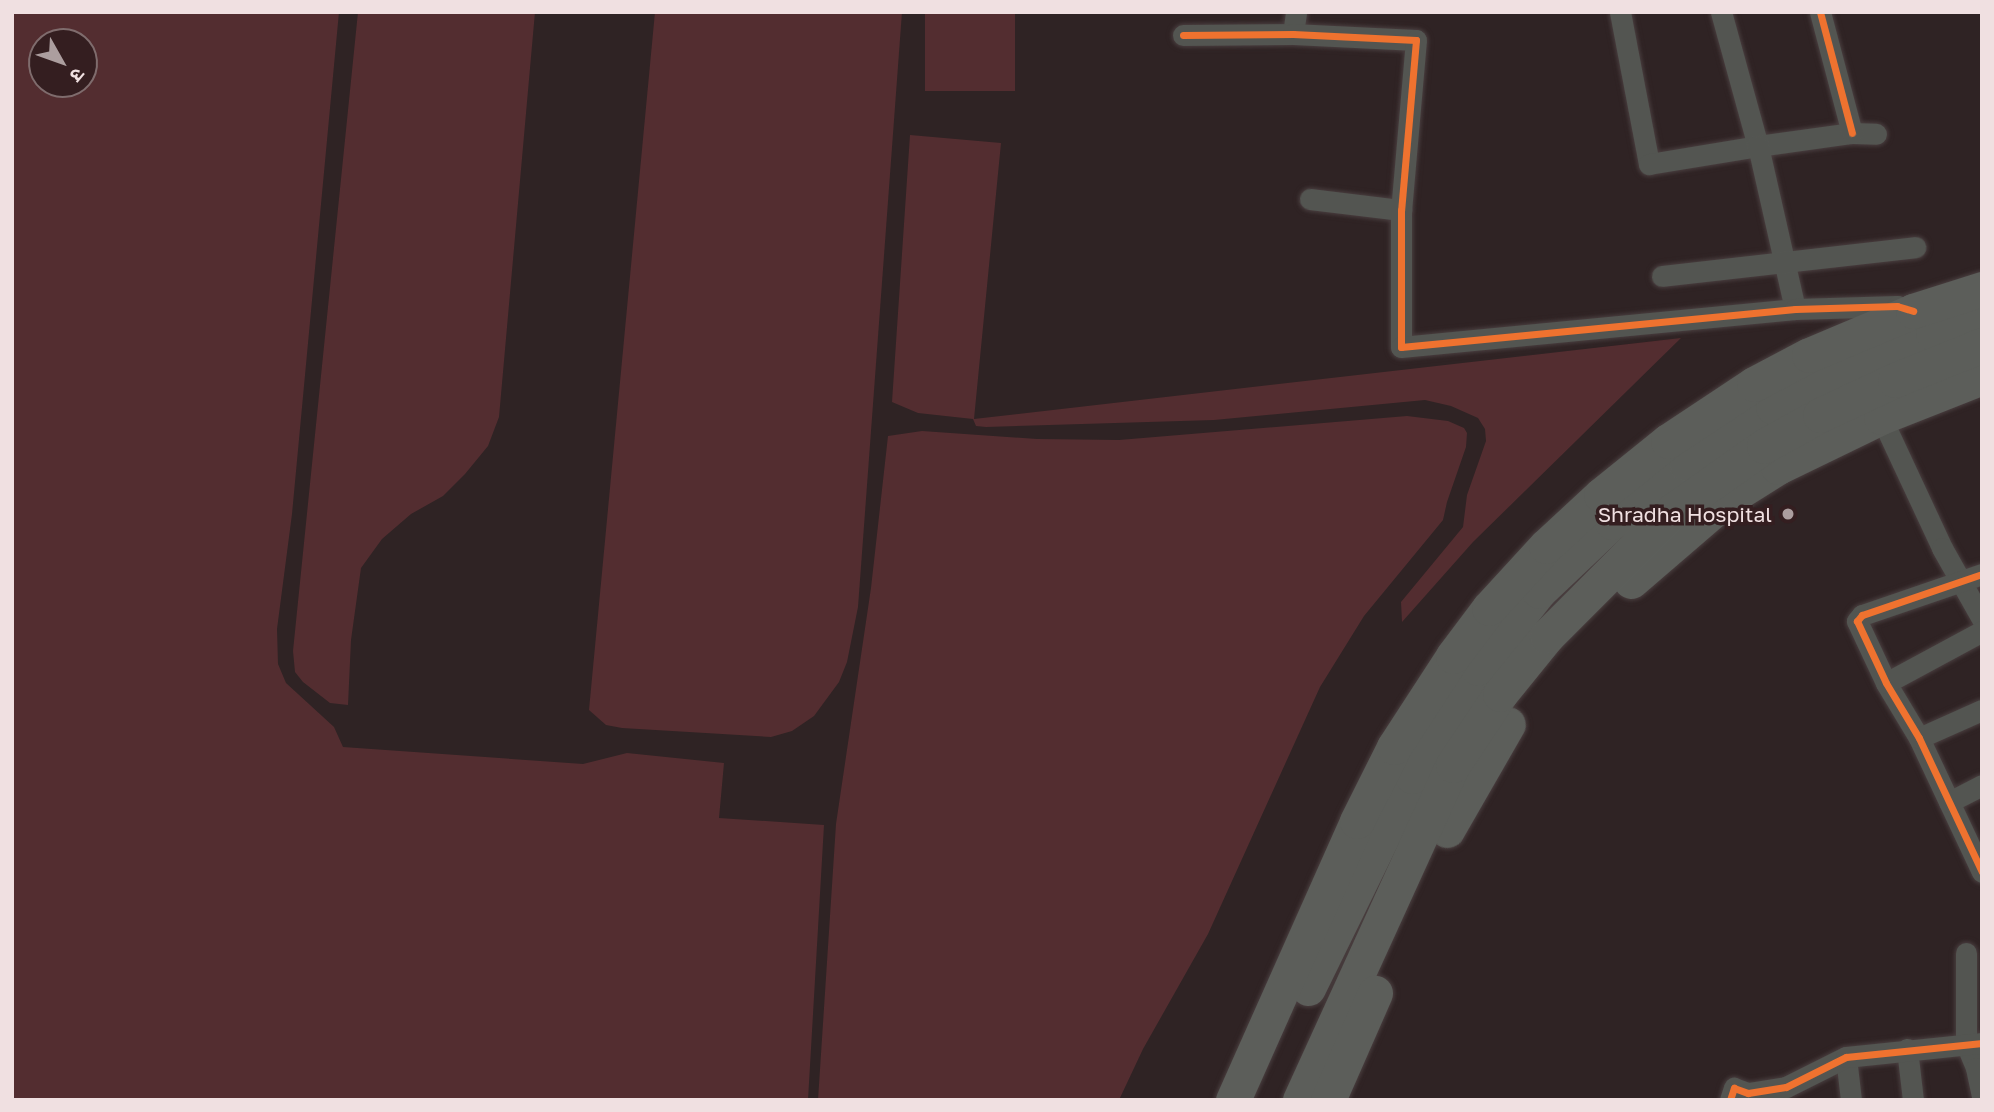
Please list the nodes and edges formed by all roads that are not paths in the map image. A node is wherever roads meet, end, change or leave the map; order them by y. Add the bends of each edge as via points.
1 (1297, 12) edge
2 (1620, 12) edge
3 (1721, 12) edge
4 (1820, 12) edge
5 (1293, 34) junction
6 (1183, 35) dead end
7 (1852, 133) junction
8 (1876, 134) dead end
9 (1758, 146) junction
10 (1310, 199) dead end
11 (1401, 211) junction
12 (1915, 247) dead end
13 (1783, 260) junction
14 (1662, 276) dead end
15 (1982, 289) edge
16 (1794, 309) junction
17 (1913, 311) junction
18 (1982, 317) edge
19 (1982, 345) edge
20 (1982, 377) edge
21 (1881, 417) junction
22 (1982, 574) edge
23 (1961, 581) junction
24 (1982, 619) edge
25 (1982, 631) edge
26 (1886, 683) junction
27 (1982, 710) edge
28 (1919, 738) junction
29 (1982, 785) edge
30 (1949, 802) junction
31 (1977, 850) edge
32 (1982, 872) edge
33 (1966, 953) dead end
34 (1974, 1044) edge
35 (1907, 1049) junction
36 (1846, 1057) junction
37 (1787, 1093) edge
38 (1982, 1097) edge
39 (1233, 1100) edge
40 (1258, 1100) edge
41 (1300, 1100) edge
42 (1328, 1100) edge
43 (1730, 1100) edge
44 (1851, 1100) edge
45 (1913, 1100) edge

1 - 5 street
2 - 9 street via 1650,164
3 - 9 street
4 - 7 street
5 - 6 street
5 - 11 street via 1416,40
7 - 8 street
7 - 9 street
9 - 13 street
10 - 11 street
11 - 16 street via 1401,347
12 - 13 street
13 - 14 street
13 - 16 street
15 - 17 main road
16 - 17 street via 1897,306
17 - 39 main road via 1809,355 1703,415 1601,495 1489,608 1394,747
18 - 40 main road via 1910,343 1773,407 1687,464 1612,523 1539,591 1478,668 1412,776
19 - 41 main road via 1857,397 1764,446 1672,511 1547,636 1452,765
20 - 21 main road
21 - 23 street
21 - 42 main road via 1779,467 1724,501 1629,583 1533,688 1460,803
22 - 23 street
23 - 24 street
23 - 26 street via 1862,615 1857,621
25 - 26 street
26 - 28 street
27 - 28 street
28 - 30 street
29 - 30 street
30 - 31 street
31 - 32 street
33 - 34 street
34 - 35 street
34 - 38 street
35 - 36 street
35 - 45 street
36 - 37 street
36 - 44 street
37 - 43 street via 1748,1093 1734,1088

